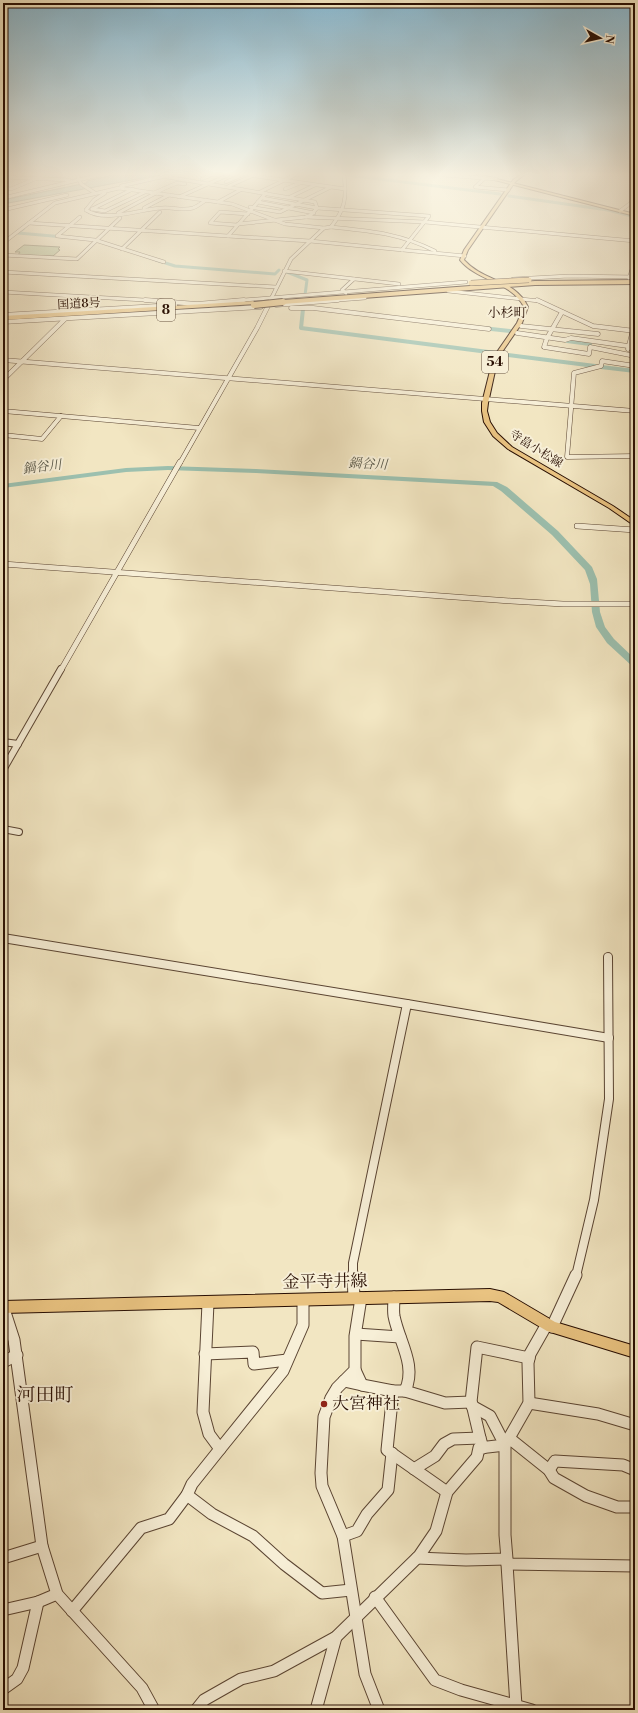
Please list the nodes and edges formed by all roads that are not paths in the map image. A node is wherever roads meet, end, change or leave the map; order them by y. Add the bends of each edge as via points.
1 (3, 255) edge
2 (81, 255) edge
3 (143, 255) edge
4 (295, 255) edge
5 (448, 255) edge
6 (464, 257) joint
7 (635, 261) edge
8 (164, 262) dead end
9 (284, 271) junction
10 (3, 272) edge
11 (354, 279) junction
12 (634, 279) edge
13 (494, 280) junction
14 (531, 281) junction
15 (470, 283) junction
16 (504, 284) junction
17 (484, 285) junction
18 (411, 286) junction
19 (276, 287) junction
20 (3, 292) edge
21 (417, 293) junction
22 (344, 294) junction
23 (330, 298) junction
24 (271, 299) junction
25 (350, 299) junction
26 (525, 299) junction
27 (283, 301) junction
28 (255, 304) junction
29 (197, 305) junction
30 (267, 306) junction
31 (342, 311) junction
32 (562, 312) junction
33 (77, 314) junction
34 (65, 316) junction
35 (3, 318) edge
36 (521, 326) junction
37 (599, 328) junction
38 (551, 329) junction
39 (489, 330) dead end
40 (634, 331) edge
41 (517, 333) junction
42 (598, 334) junction
43 (547, 338) junction
44 (595, 342) junction
45 (629, 346) junction
46 (590, 347) junction
47 (635, 347) edge
48 (625, 355) junction
49 (635, 356) edge
50 (3, 360) edge
51 (21, 362) junction
52 (621, 364) junction
53 (635, 366) edge
54 (228, 379) junction
55 (3, 380) edge
56 (489, 399) junction
57 (572, 406) junction
58 (3, 411) edge
59 (635, 412) edge
60 (61, 416) junction
61 (199, 428) junction
62 (3, 435) edge
63 (635, 456) edge
64 (635, 519) edge
65 (635, 524) edge
66 (577, 526) dead end
67 (635, 530) edge
68 (3, 564) edge
69 (116, 572) junction
70 (635, 604) edge
71 (3, 742) edge
72 (18, 744) junction
73 (3, 770) edge
74 (3, 829) edge
75 (19, 832) dead end
76 (3, 938) edge
77 (608, 957) dead end
78 (406, 1004) junction
79 (609, 1038) junction
80 (394, 1297) junction
81 (358, 1298) junction
82 (303, 1300) junction
83 (208, 1303) junction
84 (3, 1307) edge
85 (550, 1325) junction
86 (356, 1334) junction
87 (400, 1337) junction
88 (635, 1352) edge
89 (205, 1354) junction
90 (17, 1356) junction
91 (529, 1358) junction
92 (287, 1360) junction
93 (3, 1362) edge
94 (355, 1370) junction
95 (344, 1381) junction
96 (362, 1385) junction
97 (393, 1391) junction
98 (405, 1392) junction
99 (529, 1403) junction
100 (472, 1404) junction
101 (635, 1425) edge
102 (507, 1441) junction
103 (482, 1443) junction
104 (220, 1449) junction
105 (392, 1453) junction
106 (414, 1469) junction
107 (549, 1470) junction
108 (635, 1470) edge
109 (447, 1492) junction
110 (187, 1495) junction
111 (635, 1507) edge
112 (344, 1536) junction
113 (42, 1546) junction
114 (3, 1558) edge
115 (417, 1558) junction
116 (507, 1562) junction
117 (635, 1566) edge
118 (351, 1590) junction
119 (57, 1594) junction
120 (375, 1597) junction
121 (38, 1602) junction
122 (3, 1610) edge
123 (72, 1611) junction
124 (356, 1616) junction
125 (336, 1637) junction
126 (3, 1689) edge
127 (513, 1707) edge
128 (154, 1710) edge
129 (196, 1710) edge
130 (316, 1710) edge
131 (378, 1710) edge
132 (532, 1710) edge

1 - 2 street via 77,259
3 - 8 street
4 - 9 street
5 - 6 street
6 - 13 main road via 462,260 467,266
7 - 12 street
9 - 11 street
9 - 19 street
10 - 19 street
11 - 18 street
11 - 22 street via 343,290
12 - 13 highway, 8 via 567,277
12 - 14 highway, 8
12 - 14 street via 628,283
13 - 15 highway, 8
13 - 16 main road
14 - 15 highway, 国道8号 / 8, bridge
14 - 16 highway, 8
15 - 18 street
15 - 22 highway, 国道8号 / 8
15 - 23 highway, 国道8号 / 8
16 - 17 highway
16 - 26 main road
17 - 21 street
17 - 23 highway
18 - 22 street
19 - 24 street
20 - 29 street
21 - 25 street
21 - 26 street via 452,290
22 - 24 street
22 - 27 highway, 国道8号 / 8
23 - 27 highway, 国道8号 / 8
24 - 29 street
24 - 30 street
25 - 30 street
25 - 31 street via 352,301
26 - 32 street via 537,300
26 - 36 main road, 寺畠小松線 / 54 via 530,310
26 - 56 main road, 寺畠小松線 / 54 via 526,310 498,355
27 - 28 highway, 国道8号 / 8, bridge
28 - 33 highway, 国道8号 / 8
28 - 33 highway, 国道8号 / 8
29 - 35 street
30 - 31 street
30 - 34 street
30 - 54 street
31 - 39 street
32 - 37 street
32 - 38 street
33 - 34 highway
34 - 35 highway
34 - 51 street
36 - 38 street
36 - 41 main road, 寺畠小松線 / 54
37 - 40 street
37 - 42 street
38 - 42 street
38 - 43 street
40 - 45 street
41 - 43 street
41 - 56 main road, 寺畠小松線 / 54 via 500,361
42 - 44 street
43 - 44 street
43 - 46 street via 544,347 546,348 589,354
44 - 45 street
44 - 46 street
45 - 47 street
45 - 48 street
46 - 48 street
48 - 49 street
48 - 52 street
50 - 51 street
51 - 54 street
51 - 55 street
52 - 53 street
52 - 57 street via 602,362 601,366 574,373
54 - 56 street
54 - 61 street
56 - 57 street
56 - 64 main road, 寺畠小松線 / 54 via 492,420 506,440 537,461 616,505
56 - 65 main road, 寺畠小松線 / 54 via 485,416 503,442 521,455 611,506
57 - 59 street
57 - 63 street via 567,456
58 - 60 street
60 - 61 street
60 - 62 street via 42,439
61 - 69 street
66 - 67 street
68 - 69 street
69 - 70 street via 511,601
69 - 72 street
71 - 72 street
72 - 73 street
74 - 75 street
76 - 78 street
77 - 79 street
78 - 79 street
78 - 81 street via 353,1263
79 - 85 street via 609,1099 594,1200 578,1272
80 - 81 main road, 金平寺井線
80 - 85 main road, 金平寺井線 via 500,1296
80 - 87 street via 394,1315
81 - 82 main road, 金平寺井線
81 - 86 street
82 - 83 main road, 金平寺井線
82 - 92 street via 303,1325
83 - 84 main road, 金平寺井線
83 - 89 street
84 - 90 street
85 - 88 main road, 金平寺井線
85 - 91 street
86 - 87 street
86 - 94 street
87 - 98 street via 410,1370
89 - 92 street via 254,1352 254,1364
89 - 104 street via 203,1422
90 - 93 street
90 - 113 street
91 - 99 street
91 - 100 street via 477,1348
92 - 104 street via 283,1370
94 - 95 street
94 - 96 street
95 - 96 street
95 - 112 street via 331,1398 324,1418 321,1473 322,1486
96 - 97 street
97 - 98 street
97 - 105 street via 387,1450
98 - 100 street via 445,1403
99 - 101 street via 598,1414
99 - 102 street
100 - 102 street via 490,1416
100 - 103 street
102 - 103 street
102 - 107 street
102 - 116 street
103 - 106 street via 453,1439 444,1444 435,1456
103 - 109 street via 477,1457
104 - 110 street via 192,1484
105 - 106 street
105 - 112 street via 388,1490 367,1514 357,1531
106 - 109 street
107 - 108 street via 555,1461 623,1465
107 - 111 street via 554,1478 586,1496 617,1507
109 - 115 street via 436,1531
110 - 118 street via 212,1514 253,1536 322,1593
110 - 123 street via 169,1519 141,1528
112 - 118 street
113 - 114 street
113 - 119 street
115 - 116 street
115 - 120 street
116 - 117 street
116 - 127 street
118 - 124 street
119 - 121 street
119 - 123 street
120 - 124 street
120 - 127 street via 435,1680
121 - 122 street
121 - 126 street via 23,1668 17,1679
123 - 128 street via 142,1688
124 - 125 street
124 - 131 street via 365,1674
125 - 129 street via 274,1670 241,1679 204,1700
125 - 130 street
127 - 132 street

